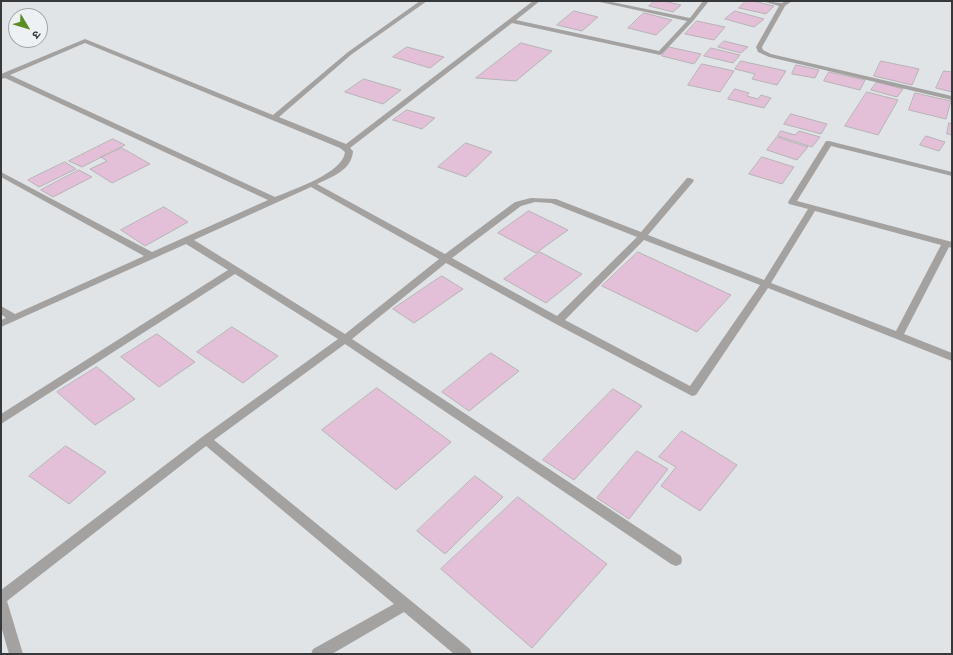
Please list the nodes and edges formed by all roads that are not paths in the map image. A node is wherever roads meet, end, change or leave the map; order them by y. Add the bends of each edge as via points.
1 (424, 1) edge
2 (537, 1) edge
3 (598, 1) edge
4 (706, 1) edge
5 (765, 1) edge
6 (786, 3) edge
7 (692, 20) junction
8 (511, 21) junction
9 (3, 76) edge
10 (952, 98) edge
11 (274, 118) junction
12 (346, 148) junction
13 (1, 174) edge
14 (952, 174) edge
15 (690, 180) dead end
16 (311, 184) junction
17 (275, 200) junction
18 (812, 208) junction
19 (643, 236) junction
20 (187, 240) junction
21 (949, 244) edge
22 (152, 256) junction
23 (446, 258) junction
24 (235, 270) junction
25 (765, 285) junction
26 (1, 309) edge
27 (14, 318) junction
28 (558, 321) junction
29 (1, 324) edge
30 (898, 336) junction
31 (345, 339) junction
32 (952, 357) edge
33 (1, 420) edge
34 (206, 440) junction
35 (676, 560) dead end
36 (1, 598) edge
37 (1, 602) edge
38 (406, 604) junction
39 (16, 654) edge
40 (318, 654) edge
41 (465, 654) edge

1 - 11 street via 350,53
2 - 8 street
3 - 7 street
4 - 7 street
5 - 6 street
6 - 10 street via 759,47 760,51
7 - 8 street via 660,53
8 - 12 street
9 - 11 street via 85,41
9 - 17 street
11 - 12 street
12 - 16 street via 349,157 344,165 335,173
13 - 22 street
14 - 18 street via 829,143 792,202
15 - 19 street
16 - 17 street
16 - 23 street
17 - 20 street
18 - 21 street
18 - 25 street
19 - 23 street via 539,198 518,204
19 - 25 street
19 - 28 street
20 - 22 street
20 - 24 street
21 - 30 street
22 - 27 street
23 - 28 street
23 - 31 street
24 - 31 street
24 - 33 street
25 - 28 street via 692,392
25 - 30 street
26 - 27 street
27 - 29 street
30 - 32 street
31 - 34 street
31 - 35 street
34 - 36 street
34 - 38 street
37 - 39 street
38 - 40 street
38 - 41 street

